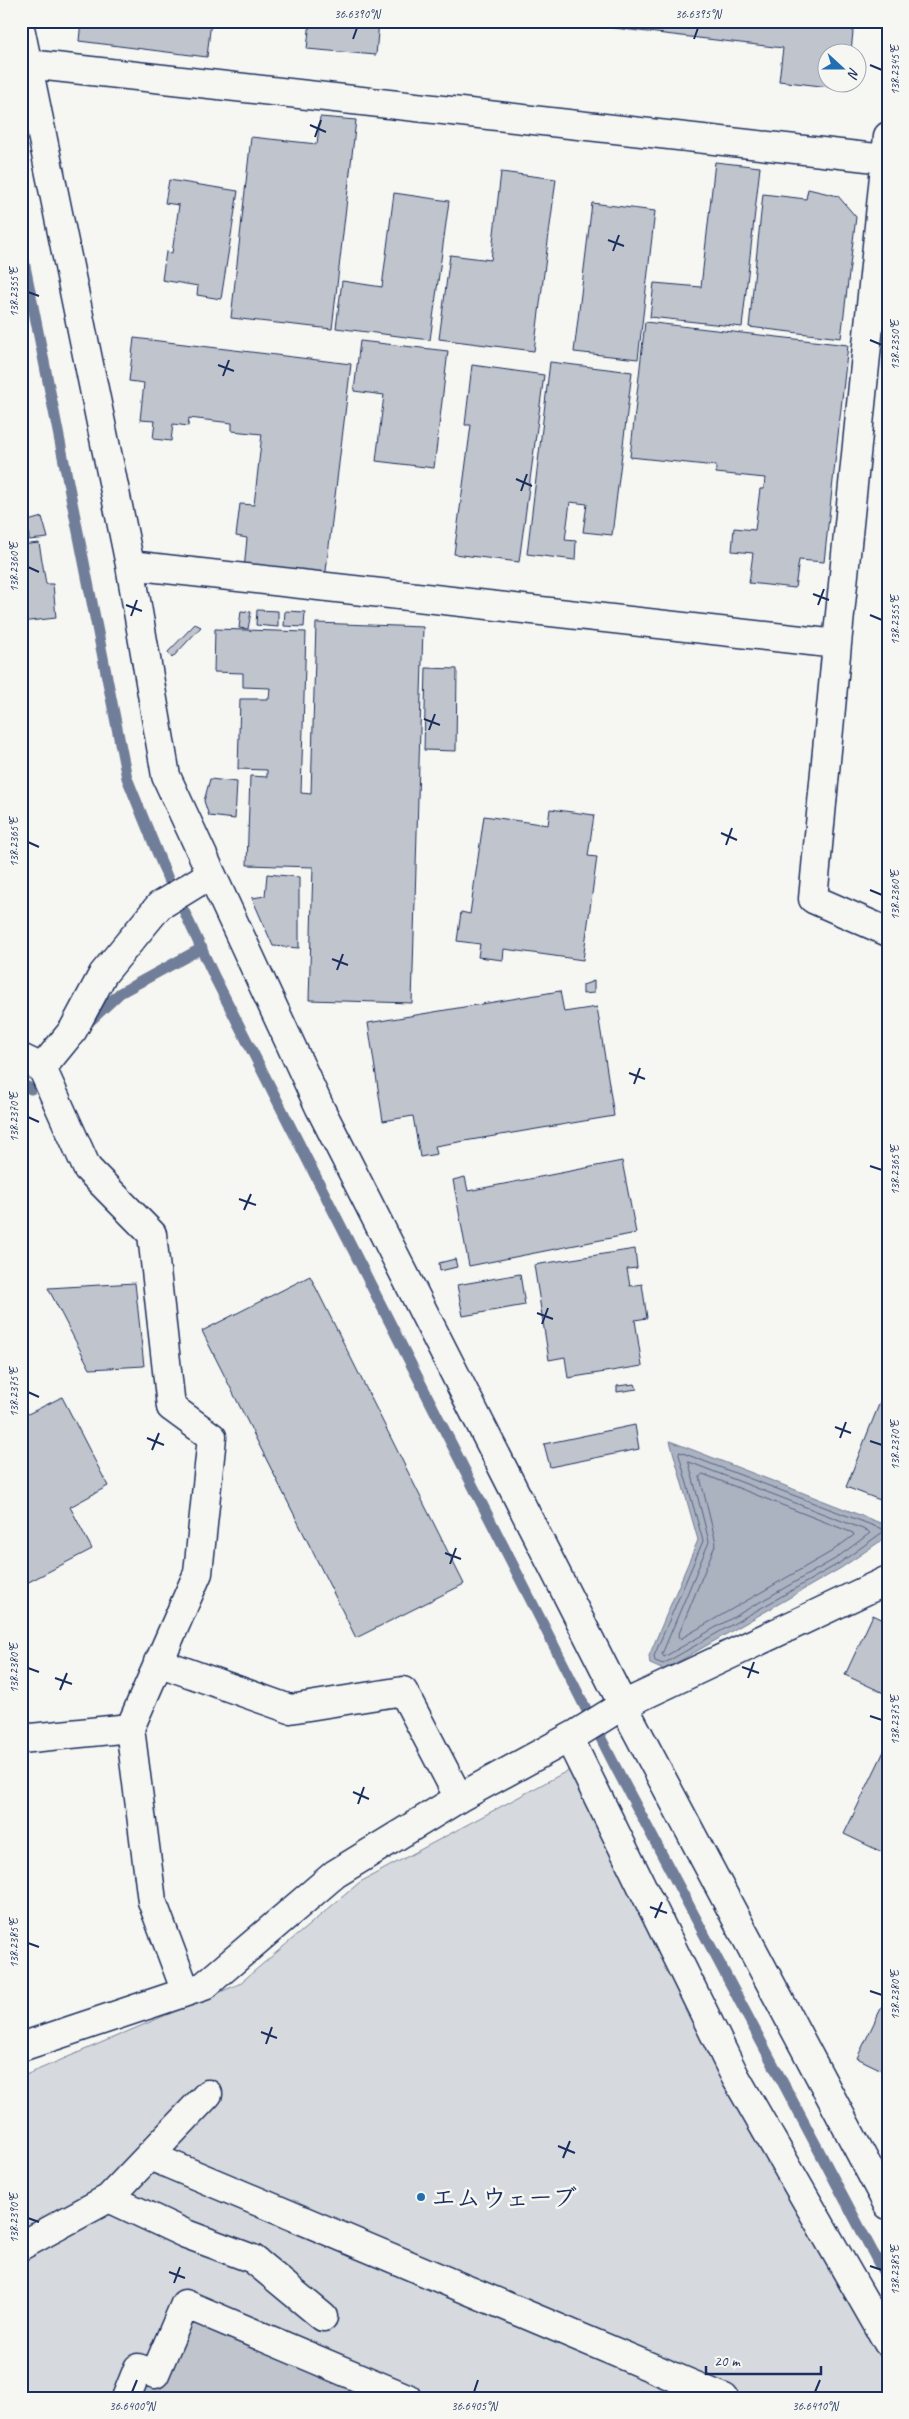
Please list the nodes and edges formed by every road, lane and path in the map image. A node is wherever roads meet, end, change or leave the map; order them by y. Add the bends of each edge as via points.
1 (21, 32) edge
2 (28, 64) junction
3 (886, 148) edge
4 (130, 565) junction
5 (837, 644) junction
6 (211, 874) junction
7 (888, 932) edge
8 (32, 1063) edge
9 (888, 1580) edge
10 (158, 1662) junction
11 (617, 1709) junction
12 (130, 1728) junction
13 (573, 1735) junction
14 (21, 1739) edge
15 (458, 1798) junction
16 (186, 1992) junction
17 (21, 2047) edge
18 (208, 2094) dead end
19 (150, 2156) junction
20 (109, 2198) junction
21 (888, 2204) edge
22 (21, 2246) edge
23 (323, 2317) dead end
24 (888, 2343) edge
25 (126, 2398) edge
26 (407, 2398) edge
27 (724, 2398) edge

1 - 2 street
2 - 3 street
2 - 4 street
3 - 5 street
4 - 5 street
4 - 6 street via 166,776
5 - 7 street via 813,899
6 - 8 street via 158,906 103,974 73,1030
6 - 11 street via 320,1108
8 - 10 street via 87,1168 152,1234 171,1407 212,1437 198,1573
9 - 11 street
10 - 12 street
10 - 15 street via 290,1709 403,1690
11 - 13 street
11 - 21 street
12 - 14 street
12 - 16 street via 152,1901
13 - 15 street
13 - 24 street via 735,2076
15 - 16 street via 335,1874 204,1986
16 - 17 street
18 - 19 street
19 - 20 street
19 - 27 street
20 - 22 street
20 - 23 street via 186,2234 253,2259
25 - 26 street via 138,2368 155,2374 185,2304

